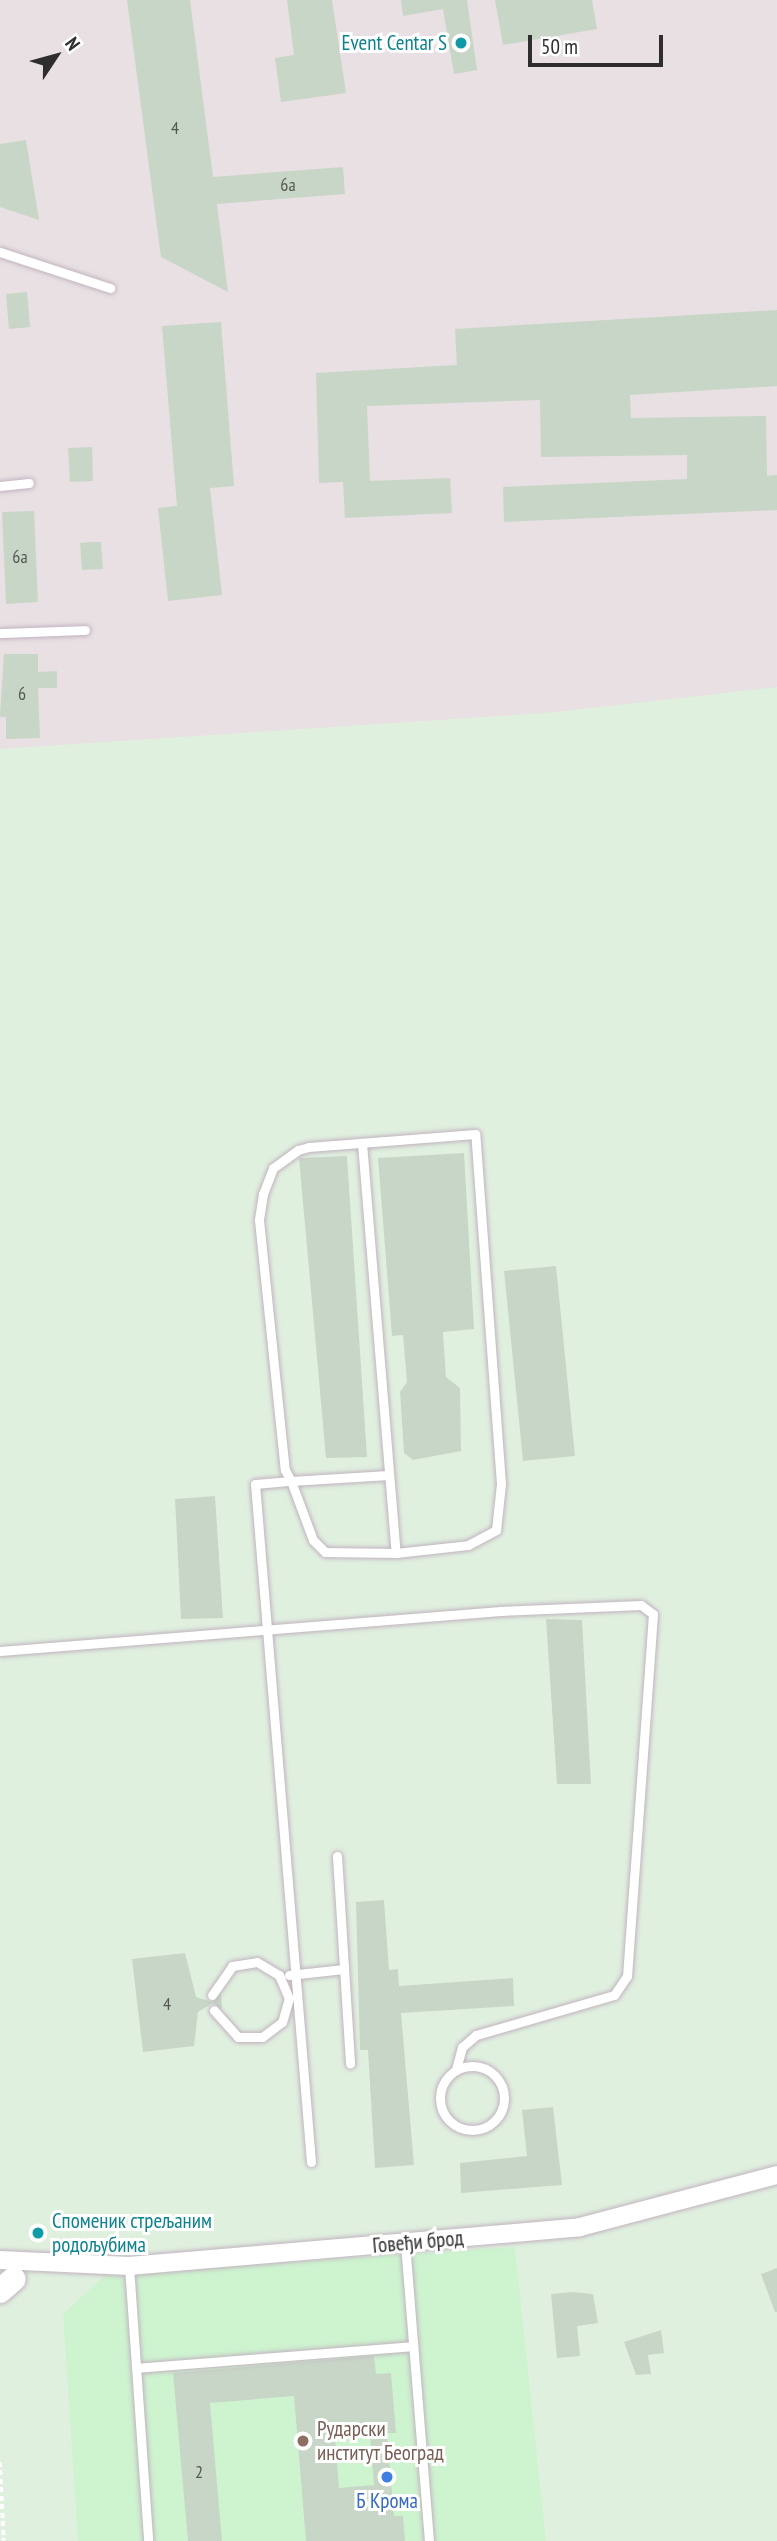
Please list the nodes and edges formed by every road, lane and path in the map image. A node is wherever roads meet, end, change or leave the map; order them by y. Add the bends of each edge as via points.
1 (0, 252) edge
2 (110, 288) dead end
3 (29, 483) dead end
4 (0, 486) edge
5 (85, 630) dead end
6 (0, 633) edge
7 (362, 1143) junction
8 (388, 1475) junction
9 (291, 1481) junction
10 (396, 1553) junction
11 (265, 1630) junction
12 (0, 1651) edge
13 (337, 1856) dead end
14 (344, 1969) junction
15 (292, 1974) junction
16 (281, 1979) junction
17 (212, 1995) dead end
18 (214, 2010) dead end
19 (350, 2064) dead end
20 (456, 2070) junction
21 (311, 2162) dead end
22 (777, 2175) edge
23 (405, 2243) junction
24 (129, 2266) junction
25 (3, 2277) edge
26 (413, 2346) junction
27 (136, 2368) junction
28 (0, 2462) edge
29 (5, 2541) edge
30 (148, 2541) edge
31 (429, 2541) edge

1 - 2 lane
3 - 4 lane
5 - 6 lane
7 - 8 lane
7 - 9 lane via 289,1154 262,1194 259,1220 278,1445
7 - 10 lane via 475,1134 500,1518 480,1542
8 - 9 lane
8 - 10 lane
9 - 10 lane via 313,1540 325,1552
9 - 11 lane via 255,1484
11 - 12 lane
11 - 15 lane
11 - 20 lane via 641,1605 653,1614 627,1976 614,1995 476,2035 462,2047
13 - 14 lane
14 - 15 lane
14 - 19 lane
15 - 16 lane
15 - 21 lane
16 - 17 lane via 269,1967 244,1962 222,1974
16 - 18 lane via 287,2011 262,2037 237,2036
20 - 20 lane via 442,2087 442,2108 465,2130 486,2127 501,2112 500,2082 476,2066
22 - 23 street, Говеђи брод via 580,2227
23 - 24 street, Говеђи брод
23 - 26 lane
24 - 25 street, Говеђи брод via 53,2266
24 - 27 lane
26 - 27 lane
26 - 31 lane
27 - 30 lane
28 - 29 path

